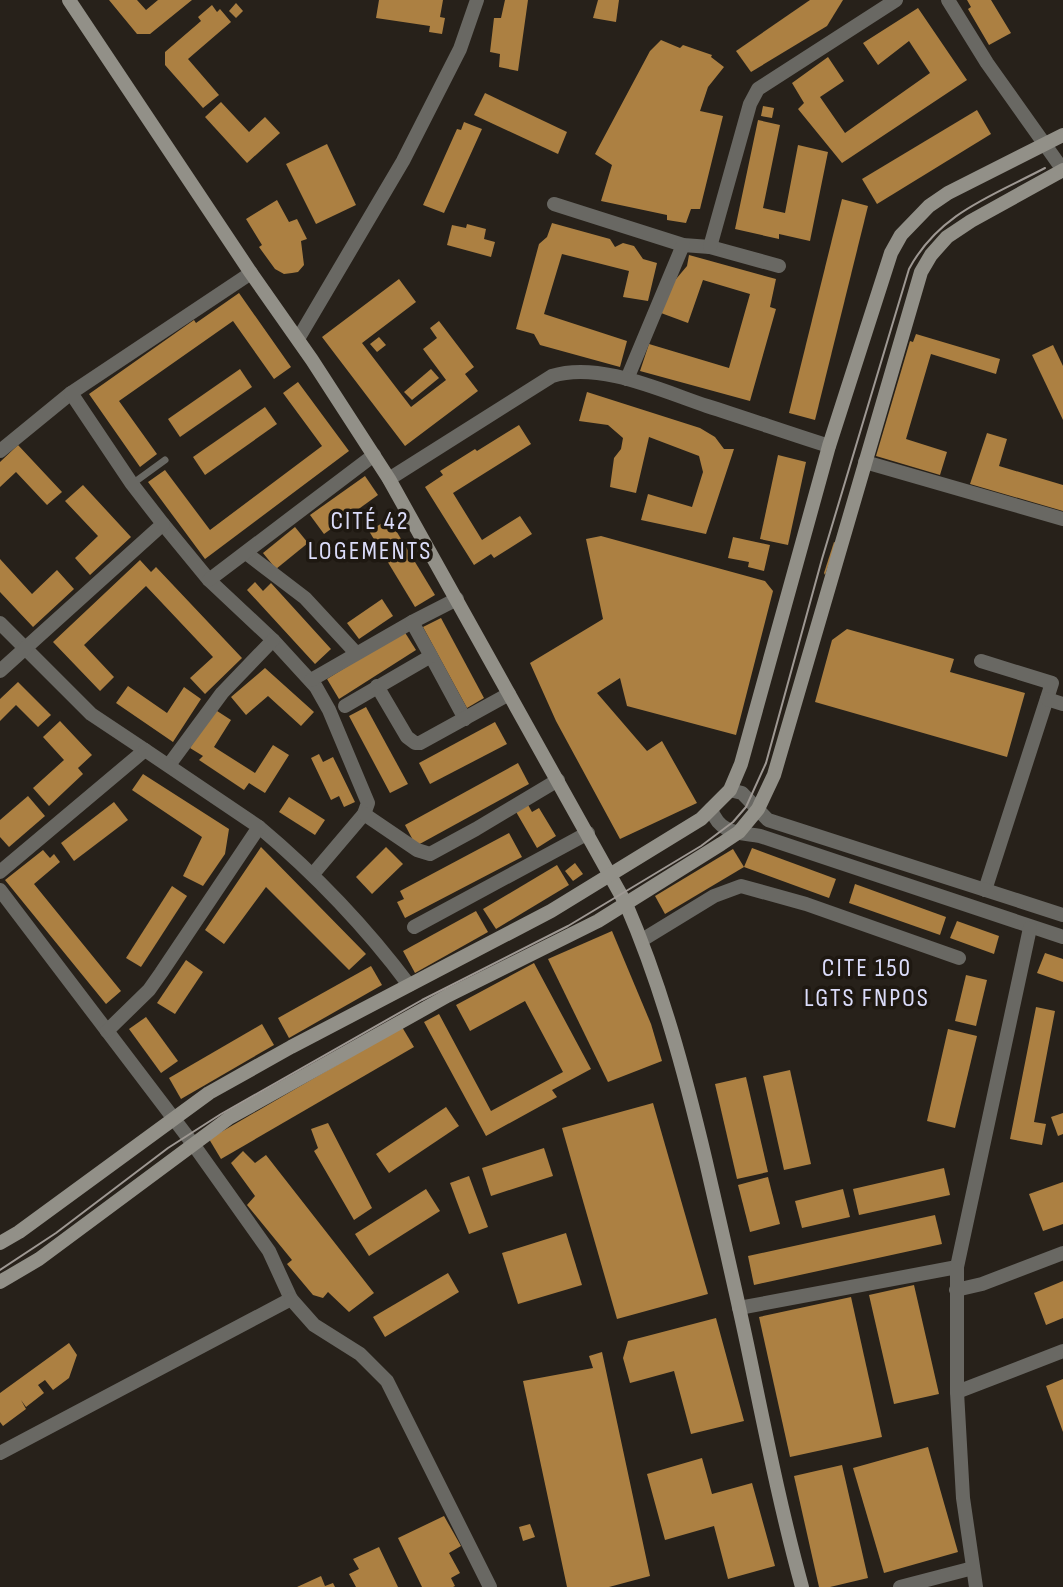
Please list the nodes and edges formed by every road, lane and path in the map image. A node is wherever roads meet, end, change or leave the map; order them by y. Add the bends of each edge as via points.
1 (69, 0) edge
2 (477, 0) edge
3 (896, 0) edge
4 (948, 0) edge
5 (1063, 135) edge
6 (1046, 144) junction
7 (1063, 170) edge
8 (554, 204) dead end
9 (683, 245) junction
10 (710, 247) junction
11 (779, 266) dead end
12 (251, 272) junction
13 (298, 339) junction
14 (626, 379) junction
15 (71, 393) junction
16 (829, 446) junction
17 (0, 451) edge
18 (374, 455) junction
19 (165, 460) dead end
20 (865, 462) junction
21 (389, 479) junction
22 (132, 484) junction
23 (1063, 519) edge
24 (163, 524) junction
25 (246, 553) junction
26 (209, 580) junction
27 (457, 600) junction
28 (412, 622) junction
29 (0, 623) edge
30 (273, 640) junction
31 (23, 648) junction
32 (356, 653) junction
33 (431, 656) junction
34 (981, 661) dead end
35 (0, 671) edge
36 (311, 680) junction
37 (377, 686) junction
38 (509, 694) junction
39 (1046, 699) junction
40 (1063, 704) edge
41 (345, 706) dead end
42 (465, 719) junction
43 (145, 750) junction
44 (169, 765) junction
45 (558, 779) junction
46 (730, 790) junction
47 (711, 809) junction
48 (758, 809) junction
49 (364, 814) junction
50 (259, 827) junction
51 (739, 832) junction
52 (588, 833) junction
53 (0, 872) edge
54 (313, 874) junction
55 (609, 874) junction
56 (0, 890) edge
57 (985, 890) junction
58 (626, 904) junction
59 (1063, 915) edge
60 (414, 927) dead end
61 (1030, 928) junction
62 (1063, 937) edge
63 (642, 940) junction
64 (959, 958) dead end
65 (409, 985) junction
66 (107, 1031) junction
67 (173, 1117) junction
68 (193, 1144) junction
69 (0, 1243) edge
70 (1063, 1253) edge
71 (957, 1267) junction
72 (0, 1282) edge
73 (956, 1290) junction
74 (291, 1299) junction
75 (739, 1308) junction
76 (1063, 1351) edge
77 (957, 1392) junction
78 (0, 1453) edge
79 (973, 1568) junction
80 (488, 1586) edge
81 (802, 1587) edge
82 (900, 1587) edge
83 (976, 1587) edge

1 - 12 street
2 - 13 street via 460,49 403,161
3 - 10 street via 758,89
4 - 6 street
5 - 6 street
6 - 7 street
6 - 16 street via 948,193 929,205 901,235 884,272
7 - 20 street via 971,221 931,255 913,294
8 - 9 street
9 - 10 street
9 - 14 street
10 - 11 street
12 - 13 street
12 - 15 street
13 - 18 street
14 - 16 street
14 - 21 street via 581,371 552,376
15 - 17 street
15 - 22 street
16 - 46 street
18 - 21 street
18 - 25 street
19 - 22 lane
20 - 23 street
20 - 48 street via 774,775
21 - 27 street
22 - 24 street
24 - 26 street
24 - 31 street
25 - 26 street
25 - 32 street via 305,598
26 - 30 street
27 - 28 street
27 - 38 street
28 - 32 street
28 - 33 street
29 - 31 street
30 - 36 street
30 - 44 street via 222,693
31 - 35 street
31 - 43 street via 91,715
32 - 36 street
33 - 37 street
33 - 42 street
34 - 39 street via 1052,683
36 - 49 street via 368,800
37 - 41 street
37 - 42 street via 404,733 415,743 426,742
38 - 42 street
38 - 45 street
39 - 40 street
39 - 57 street
43 - 44 street
43 - 53 street
44 - 50 street
45 - 49 street via 432,853 417,850
45 - 52 street
46 - 47 street
46 - 48 street via 742,793
47 - 51 street via 718,824
47 - 55 street
48 - 51 street
48 - 57 street via 768,820
49 - 54 street
50 - 54 street
50 - 66 street via 162,973
51 - 58 street
51 - 61 street
52 - 55 street
52 - 60 street
54 - 65 street via 362,925
55 - 58 street
55 - 65 street via 551,911
56 - 66 street
57 - 59 street
58 - 63 street
58 - 68 street via 447,996 229,1118
61 - 62 street
61 - 71 street
63 - 64 street via 714,896 741,886
63 - 75 street via 686,1077
65 - 67 street
66 - 67 street
67 - 68 street
67 - 69 street
68 - 72 street via 39,1259
68 - 74 street via 269,1251
70 - 73 street
71 - 73 street
71 - 75 street
73 - 77 street
74 - 78 street
74 - 80 street via 314,1325 360,1354 387,1381
75 - 81 street
76 - 77 street
77 - 79 street via 963,1498
79 - 82 street
79 - 83 street

